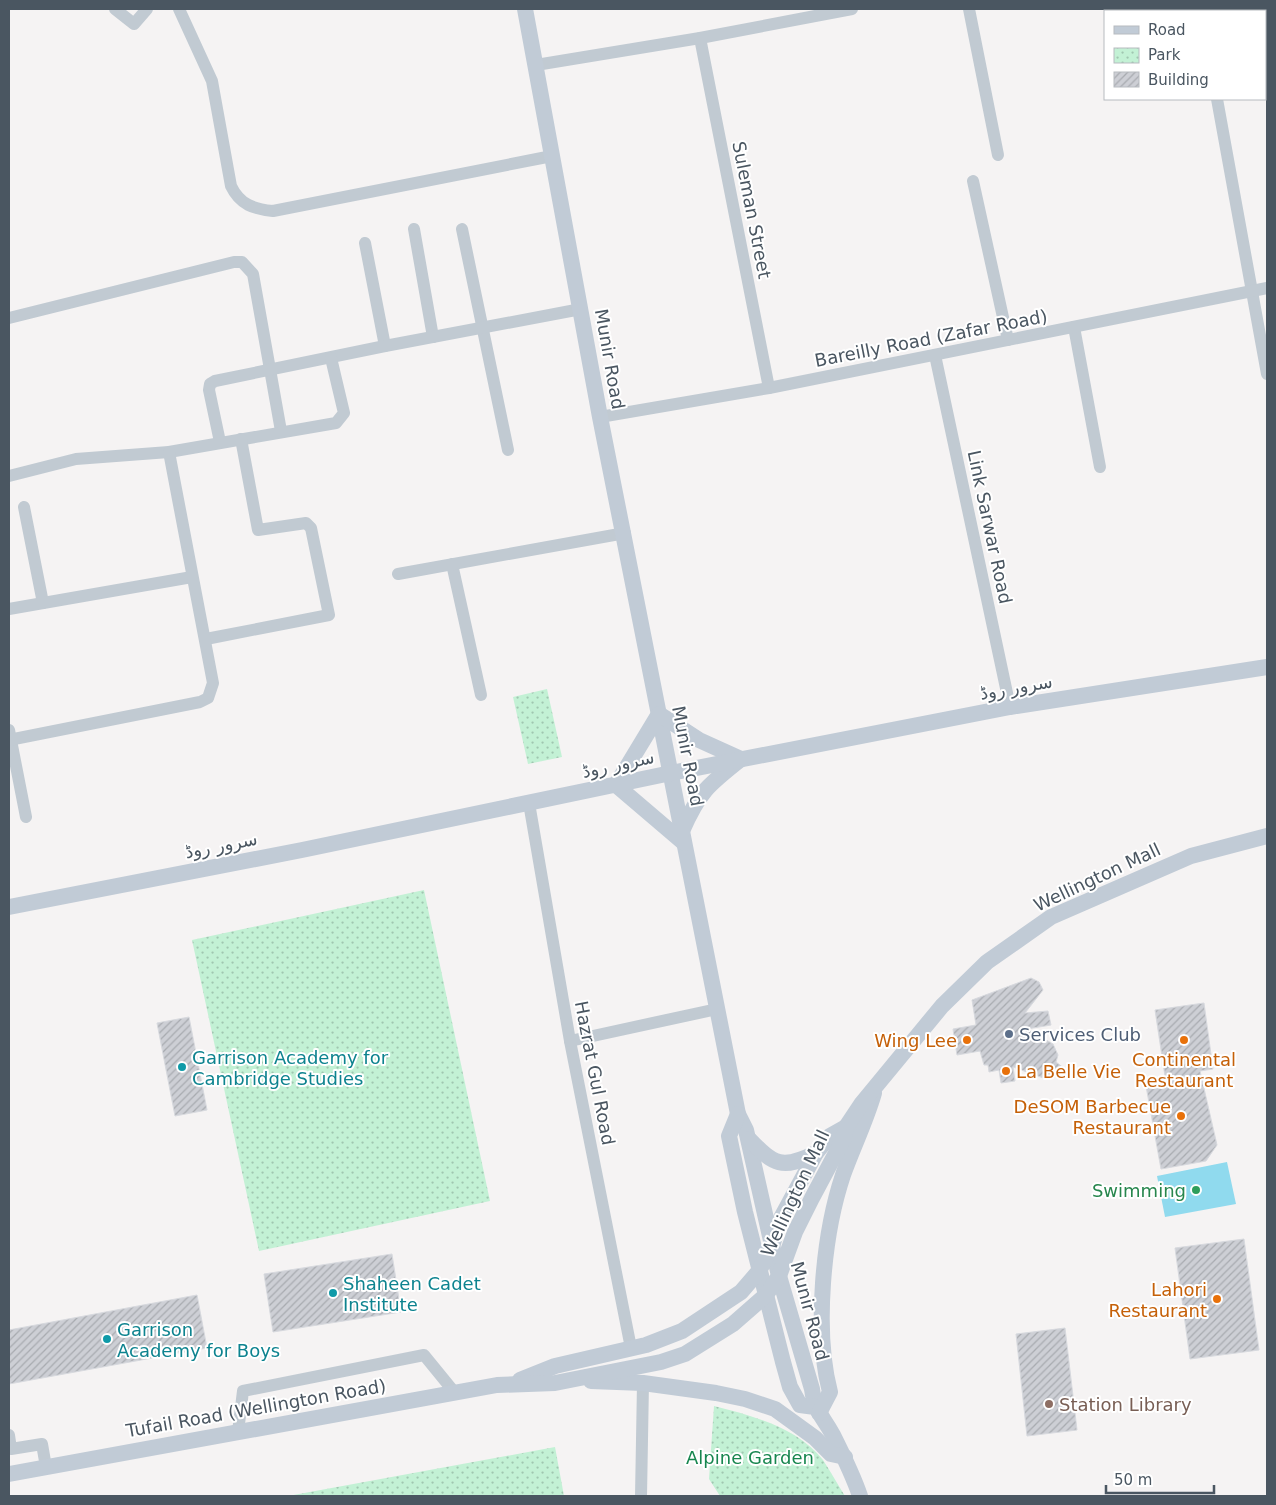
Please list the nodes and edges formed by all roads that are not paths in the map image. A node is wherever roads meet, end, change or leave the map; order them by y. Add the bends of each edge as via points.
1 (115, 9) edge
2 (147, 9) edge
3 (179, 9) edge
4 (525, 9) edge
5 (852, 9) edge
6 (969, 9) edge
7 (700, 38) junction
8 (536, 65) junction
9 (1217, 100) edge
10 (998, 155) dead end
11 (552, 156) junction
12 (973, 181) dead end
13 (414, 229) dead end
14 (462, 229) dead end
15 (365, 243) dead end
16 (1267, 288) edge
17 (1252, 291) junction
18 (580, 309) junction
19 (9, 318) edge
20 (1074, 327) junction
21 (481, 329) junction
22 (433, 337) junction
23 (1008, 340) junction
24 (385, 346) junction
25 (935, 355) junction
26 (331, 358) junction
27 (271, 370) junction
28 (1267, 374) edge
29 (769, 388) junction
30 (600, 417) junction
31 (281, 431) junction
32 (241, 439) junction
33 (220, 442) junction
34 (508, 450) dead end
35 (169, 452) junction
36 (1100, 467) dead end
37 (9, 476) edge
38 (24, 507) dead end
39 (625, 533) junction
40 (452, 564) junction
41 (398, 574) dead end
42 (192, 577) junction
43 (43, 603) junction
44 (9, 609) edge
45 (206, 639) junction
46 (1267, 667) edge
47 (481, 695) dead end
48 (1010, 707) junction
49 (659, 714) junction
50 (9, 737) edge
51 (741, 759) junction
52 (671, 773) junction
53 (616, 784) junction
54 (529, 803) junction
55 (26, 817) dead end
56 (1267, 836) edge
57 (683, 837) junction
58 (9, 907) edge
59 (717, 1009) junction
60 (570, 1041) junction
61 (877, 1084) junction
62 (738, 1114) junction
63 (846, 1126) junction
64 (748, 1139) junction
65 (816, 1154) junction
66 (772, 1246) junction
67 (759, 1271) junction
68 (779, 1276) junction
69 (766, 1295) junction
70 (631, 1348) junction
71 (580, 1379) junction
72 (511, 1383) junction
73 (643, 1383) junction
74 (455, 1393) junction
75 (817, 1410) junction
76 (238, 1432) junction
77 (9, 1435) edge
78 (10, 1450) edge
79 (845, 1457) junction
80 (46, 1467) junction
81 (9, 1474) edge
82 (641, 1496) edge
83 (860, 1496) edge

1 - 2 street via 134,24
3 - 11 street via 212,81 231,186 236,196 247,205 274,211
4 - 8 street, Munir Road
5 - 7 street
6 - 10 street
7 - 8 street
7 - 29 street, Suleman Street
8 - 11 street, Munir Road
9 - 17 street
11 - 18 street, Munir Road
12 - 23 street
13 - 22 street
14 - 21 street
15 - 24 street
16 - 17 street, Bareilly Road (Zafar Road)
17 - 20 street, Bareilly Road (Zafar Road)
17 - 28 street
18 - 21 street
18 - 30 street, Munir Road
19 - 27 street via 242,262 253,274
20 - 23 street, Bareilly Road (Zafar Road)
20 - 36 street
21 - 22 street
21 - 34 street
22 - 24 street
23 - 25 street, Bareilly Road (Zafar Road)
24 - 26 street
25 - 29 street, Bareilly Road (Zafar Road)
25 - 48 street, Link Sarwar Road
26 - 27 street
26 - 31 street via 344,413 336,422
27 - 31 street
27 - 33 street via 210,384
29 - 30 street, Bareilly Road (Zafar Road)
30 - 39 street, Munir Road
31 - 32 street
32 - 33 street
32 - 45 street via 258,530 306,523 311,528 329,615
33 - 35 street
35 - 37 street via 76,459
35 - 42 street
38 - 43 street
39 - 40 street
39 - 49 street, Munir Road
40 - 41 street
40 - 47 street
42 - 43 street
42 - 45 street
43 - 44 street
45 - 50 street via 213,683 208,698 200,702
46 - 48 street, سرور روڈ
48 - 51 street, سرور روڈ
49 - 51 street via 700,740
49 - 52 street, Munir Road
49 - 53 street
50 - 55 street
51 - 52 street, سرور روڈ
51 - 57 street via 710,783 698,797
52 - 53 street, سرور روڈ
52 - 57 street, Munir Road
53 - 54 street, سرور روڈ
53 - 57 street
54 - 58 street, سرور روڈ
54 - 60 street, Hazrat Gul Road
56 - 61 street, Wellington Mall via 1191,856 1051,917 987,962 942,1006
57 - 59 street, Munir Road
59 - 60 street
59 - 62 street, Munir Road
60 - 70 street, Hazrat Gul Road
61 - 63 street, Wellington Mall
61 - 75 street via 843,1176 832,1223 822,1289 821,1330 823,1364 830,1392
62 - 64 street, Munir Road
62 - 67 street via 729,1136
63 - 65 street, Wellington Mall via 830,1136
63 - 68 street, Wellington Mall via 844,1138 803,1215
64 - 65 street via 772,1160 785,1165
64 - 66 street, Munir Road
65 - 66 street, Wellington Mall via 781,1218
66 - 67 street, Tufail Road (Wellington Road)
66 - 68 street, Munir Road
67 - 69 street
67 - 70 street, Tufail Road (Wellington Road) via 741,1292 682,1330
68 - 69 street, Tufail Road (Wellington Road)
68 - 75 street, Munir Road
69 - 71 street, Tufail Road (Wellington Road) via 733,1324 685,1354
69 - 75 street via 790,1387 800,1405
70 - 72 street, Tufail Road (Wellington Road) via 554,1366
71 - 72 street, Tufail Road (Wellington Road) via 555,1383
71 - 73 street via 603,1383
72 - 74 street, Tufail Road (Wellington Road)
73 - 79 street via 716,1393 775,1409 831,1454
73 - 82 street
74 - 76 street, Tufail Road (Wellington Road)
74 - 76 street via 424,1355 243,1391
75 - 79 street, Munir Road
76 - 80 street, Tufail Road (Wellington Road)
77 - 78 street
78 - 80 street via 42,1444
79 - 83 street, Munir Road
80 - 81 street, Tufail Road (Wellington Road)

